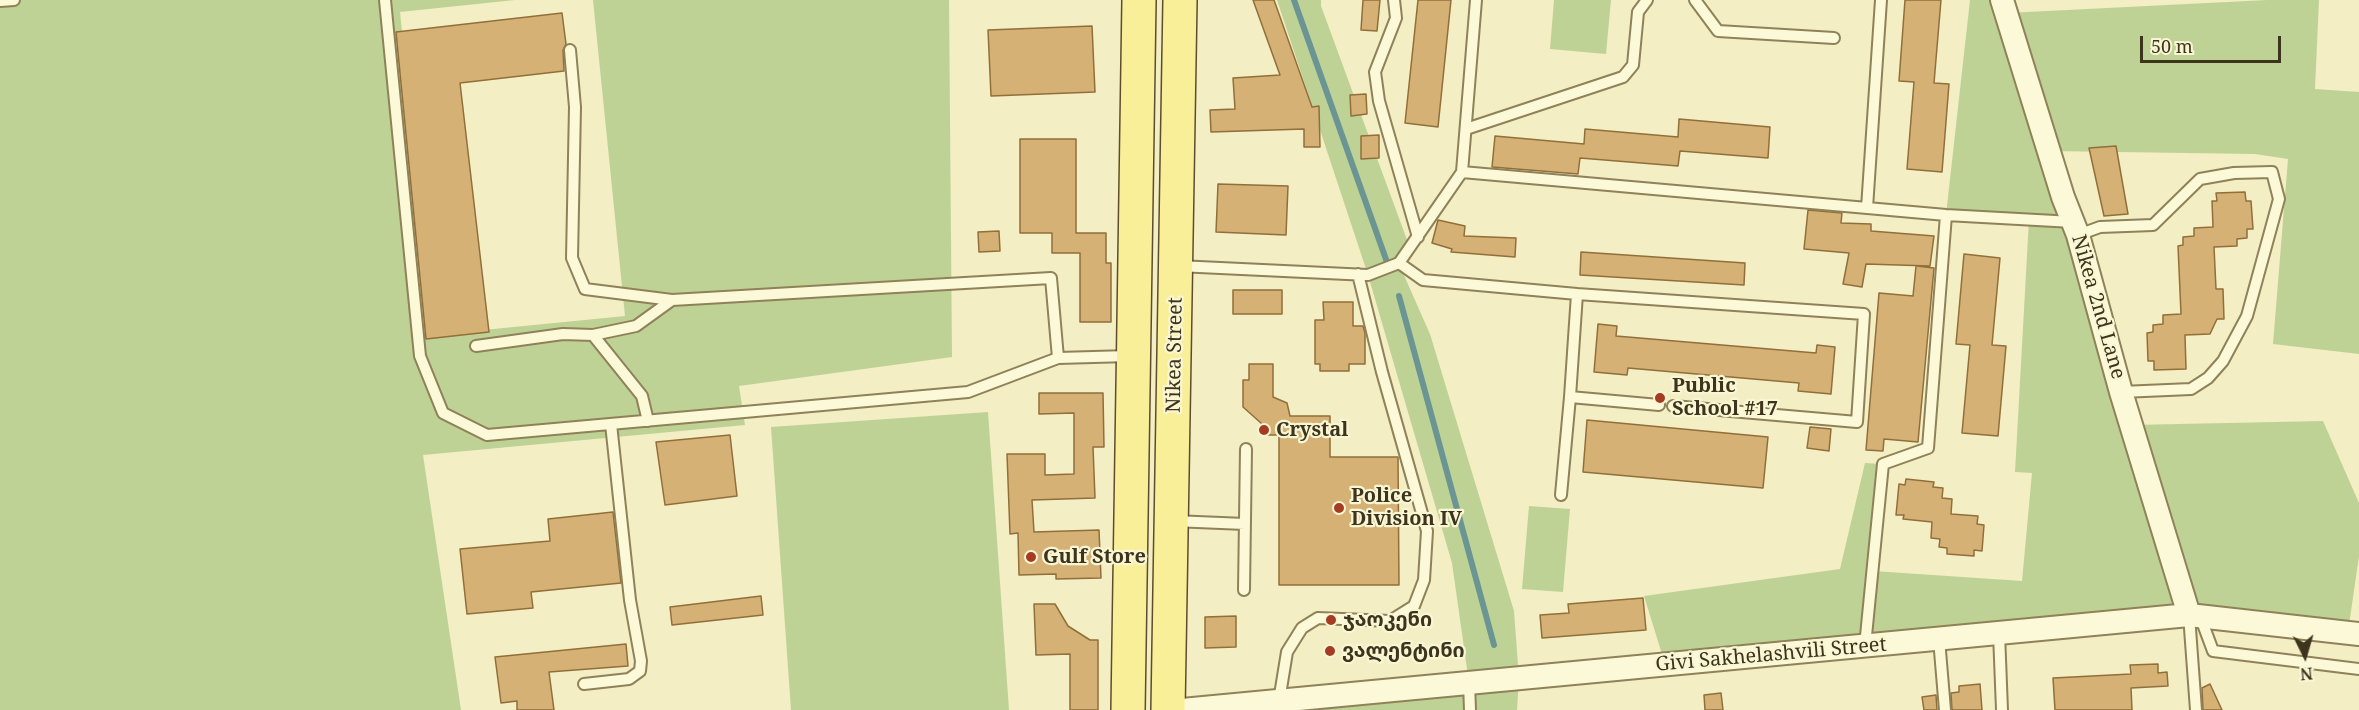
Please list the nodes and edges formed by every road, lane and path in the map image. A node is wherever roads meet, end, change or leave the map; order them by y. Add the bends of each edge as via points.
1 (14, 0) edge
2 (384, 0) edge
3 (1139, 0) edge
4 (1180, 0) edge
5 (1394, 0) edge
6 (1476, 0) edge
7 (1647, 0) edge
8 (1695, 0) edge
9 (1881, 0) edge
10 (2002, 0) edge
11 (0, 1) edge
12 (1834, 38) dead end
13 (570, 50) dead end
14 (1466, 129) junction
15 (1462, 172) junction
16 (1867, 208) junction
17 (1946, 215) junction
18 (2076, 228) junction
19 (1418, 237) junction
20 (1399, 264) junction
21 (1177, 266) junction
22 (1358, 274) junction
23 (1577, 294) junction
24 (672, 300) junction
25 (593, 335) junction
26 (476, 345) dead end
27 (1133, 356) junction
28 (1058, 358) junction
29 (2121, 392) junction
30 (1570, 397) junction
31 (1659, 405) dead end
32 (1673, 406) dead end
33 (1132, 411) junction
34 (1174, 412) junction
35 (648, 421) junction
36 (611, 424) junction
37 (1246, 449) dead end
38 (1561, 495) dead end
39 (1172, 521) junction
40 (1245, 524) junction
41 (1244, 590) dead end
42 (2194, 616) junction
43 (1999, 633) junction
44 (2359, 634) edge
45 (1939, 639) junction
46 (1865, 646) junction
47 (2359, 669) edge
48 (1469, 683) junction
49 (585, 684) dead end
50 (1293, 703) edge
51 (1128, 710) edge
52 (1168, 710) edge
53 (1182, 710) edge
54 (1470, 710) edge
55 (1945, 710) edge
56 (2002, 710) edge
57 (2196, 710) edge

1 - 11 lane
2 - 36 lane via 420,356 443,413 487,435
3 - 27 main road
4 - 21 main road, Nikea Street
5 - 19 lane via 1396,18 1375,72 1379,101
6 - 14 lane
7 - 14 lane via 1638,12 1633,65 1623,77
8 - 12 lane via 1718,31
9 - 16 lane
10 - 18 street, Nikea 2nd Lane via 2062,197
13 - 24 lane via 575,107 572,258 585,289
14 - 15 lane
15 - 16 lane
15 - 19 lane
16 - 17 lane
17 - 18 lane
17 - 46 lane via 1928,448 1883,465
18 - 29 street, Nikea 2nd Lane
18 - 29 lane via 2153,225 2200,179 2272,172 2278,199 2247,316 2223,361 2191,389
19 - 20 lane
20 - 22 lane via 1368,275
20 - 23 lane via 1423,280
21 - 22 lane
21 - 34 main road, Nikea Street
22 - 50 lane via 1427,531 1424,580 1414,606 1390,621 1318,618 1302,628 1287,652
23 - 30 lane
23 - 32 lane via 1864,314 1857,422
24 - 25 lane via 636,326
24 - 28 lane via 1051,278
25 - 26 lane via 563,334
25 - 35 lane via 642,396
27 - 28 lane
27 - 33 main road
28 - 35 lane via 968,392
29 - 42 street, Nikea 2nd Lane
30 - 31 lane
30 - 38 lane
33 - 34 main road
33 - 51 main road
34 - 39 main road, Nikea Street
35 - 36 lane
36 - 49 lane via 630,600 641,661 640,671 629,679
37 - 40 lane
39 - 40 lane
39 - 52 main road, Nikea Street
40 - 41 lane
42 - 43 street, Givi Sakhelashvili Street
42 - 44 street, Givi Sakhelashvili Street
42 - 47 lane via 2213,651
42 - 57 lane
43 - 45 street, Givi Sakhelashvili Street
43 - 56 lane
45 - 46 street, Givi Sakhelashvili Street
45 - 55 lane
46 - 48 street, Givi Sakhelashvili Street
48 - 50 street, Givi Sakhelashvili Street
48 - 54 lane
50 - 53 street, Givi Sakhelashvili Street

